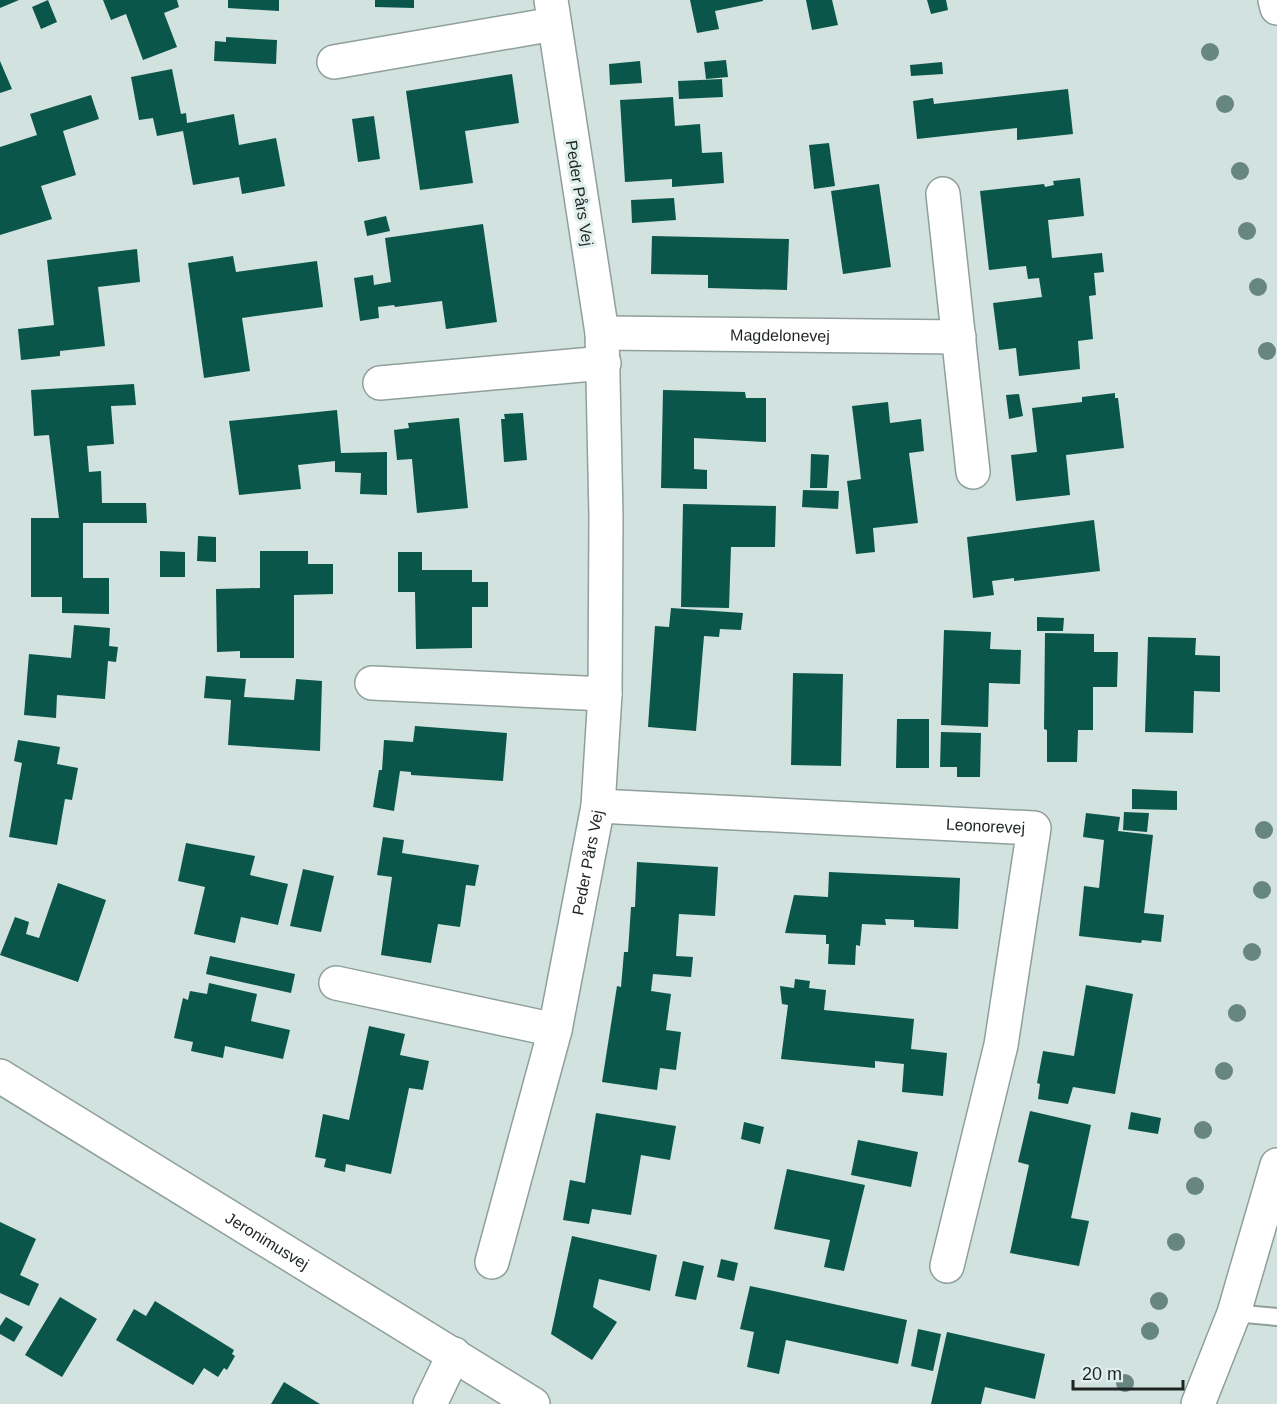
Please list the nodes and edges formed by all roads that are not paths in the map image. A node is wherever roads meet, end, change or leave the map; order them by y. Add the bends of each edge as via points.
1 (1275, 0) edge
2 (1277, 8) edge
3 (552, 12) edge
4 (334, 62) dead end
5 (943, 194) dead end
6 (959, 337) junction
7 (603, 348) junction
8 (380, 383) dead end
9 (973, 472) dead end
10 (372, 683) dead end
11 (605, 694) junction
12 (598, 806) junction
13 (336, 983) dead end
14 (555, 1030) junction
15 (0, 1076) edge
16 (1277, 1165) edge
17 (492, 1262) dead end
18 (947, 1266) dead end
19 (1234, 1313) junction
20 (1277, 1317) edge
21 (454, 1354) junction
22 (430, 1404) edge
23 (533, 1404) edge
24 (1198, 1404) edge

1 - 2 street
3 - 4 street, Peder Pårs Vej
3 - 7 street, Peder Pårs Vej
5 - 6 street
6 - 7 street, Magdelonevej
6 - 9 street
7 - 8 street
7 - 11 street, Peder Pårs Vej
10 - 11 street
11 - 12 street, Peder Pårs Vej
12 - 14 street, Peder Pårs Vej
12 - 18 street, Leonorevej via 1034,828 1001,1045
13 - 14 street
14 - 17 street, Peder Pårs Vej
15 - 21 street, Jeronimusvej
16 - 19 street
19 - 20 lane
19 - 24 street
21 - 22 street
21 - 23 street, Jeronimusvej

